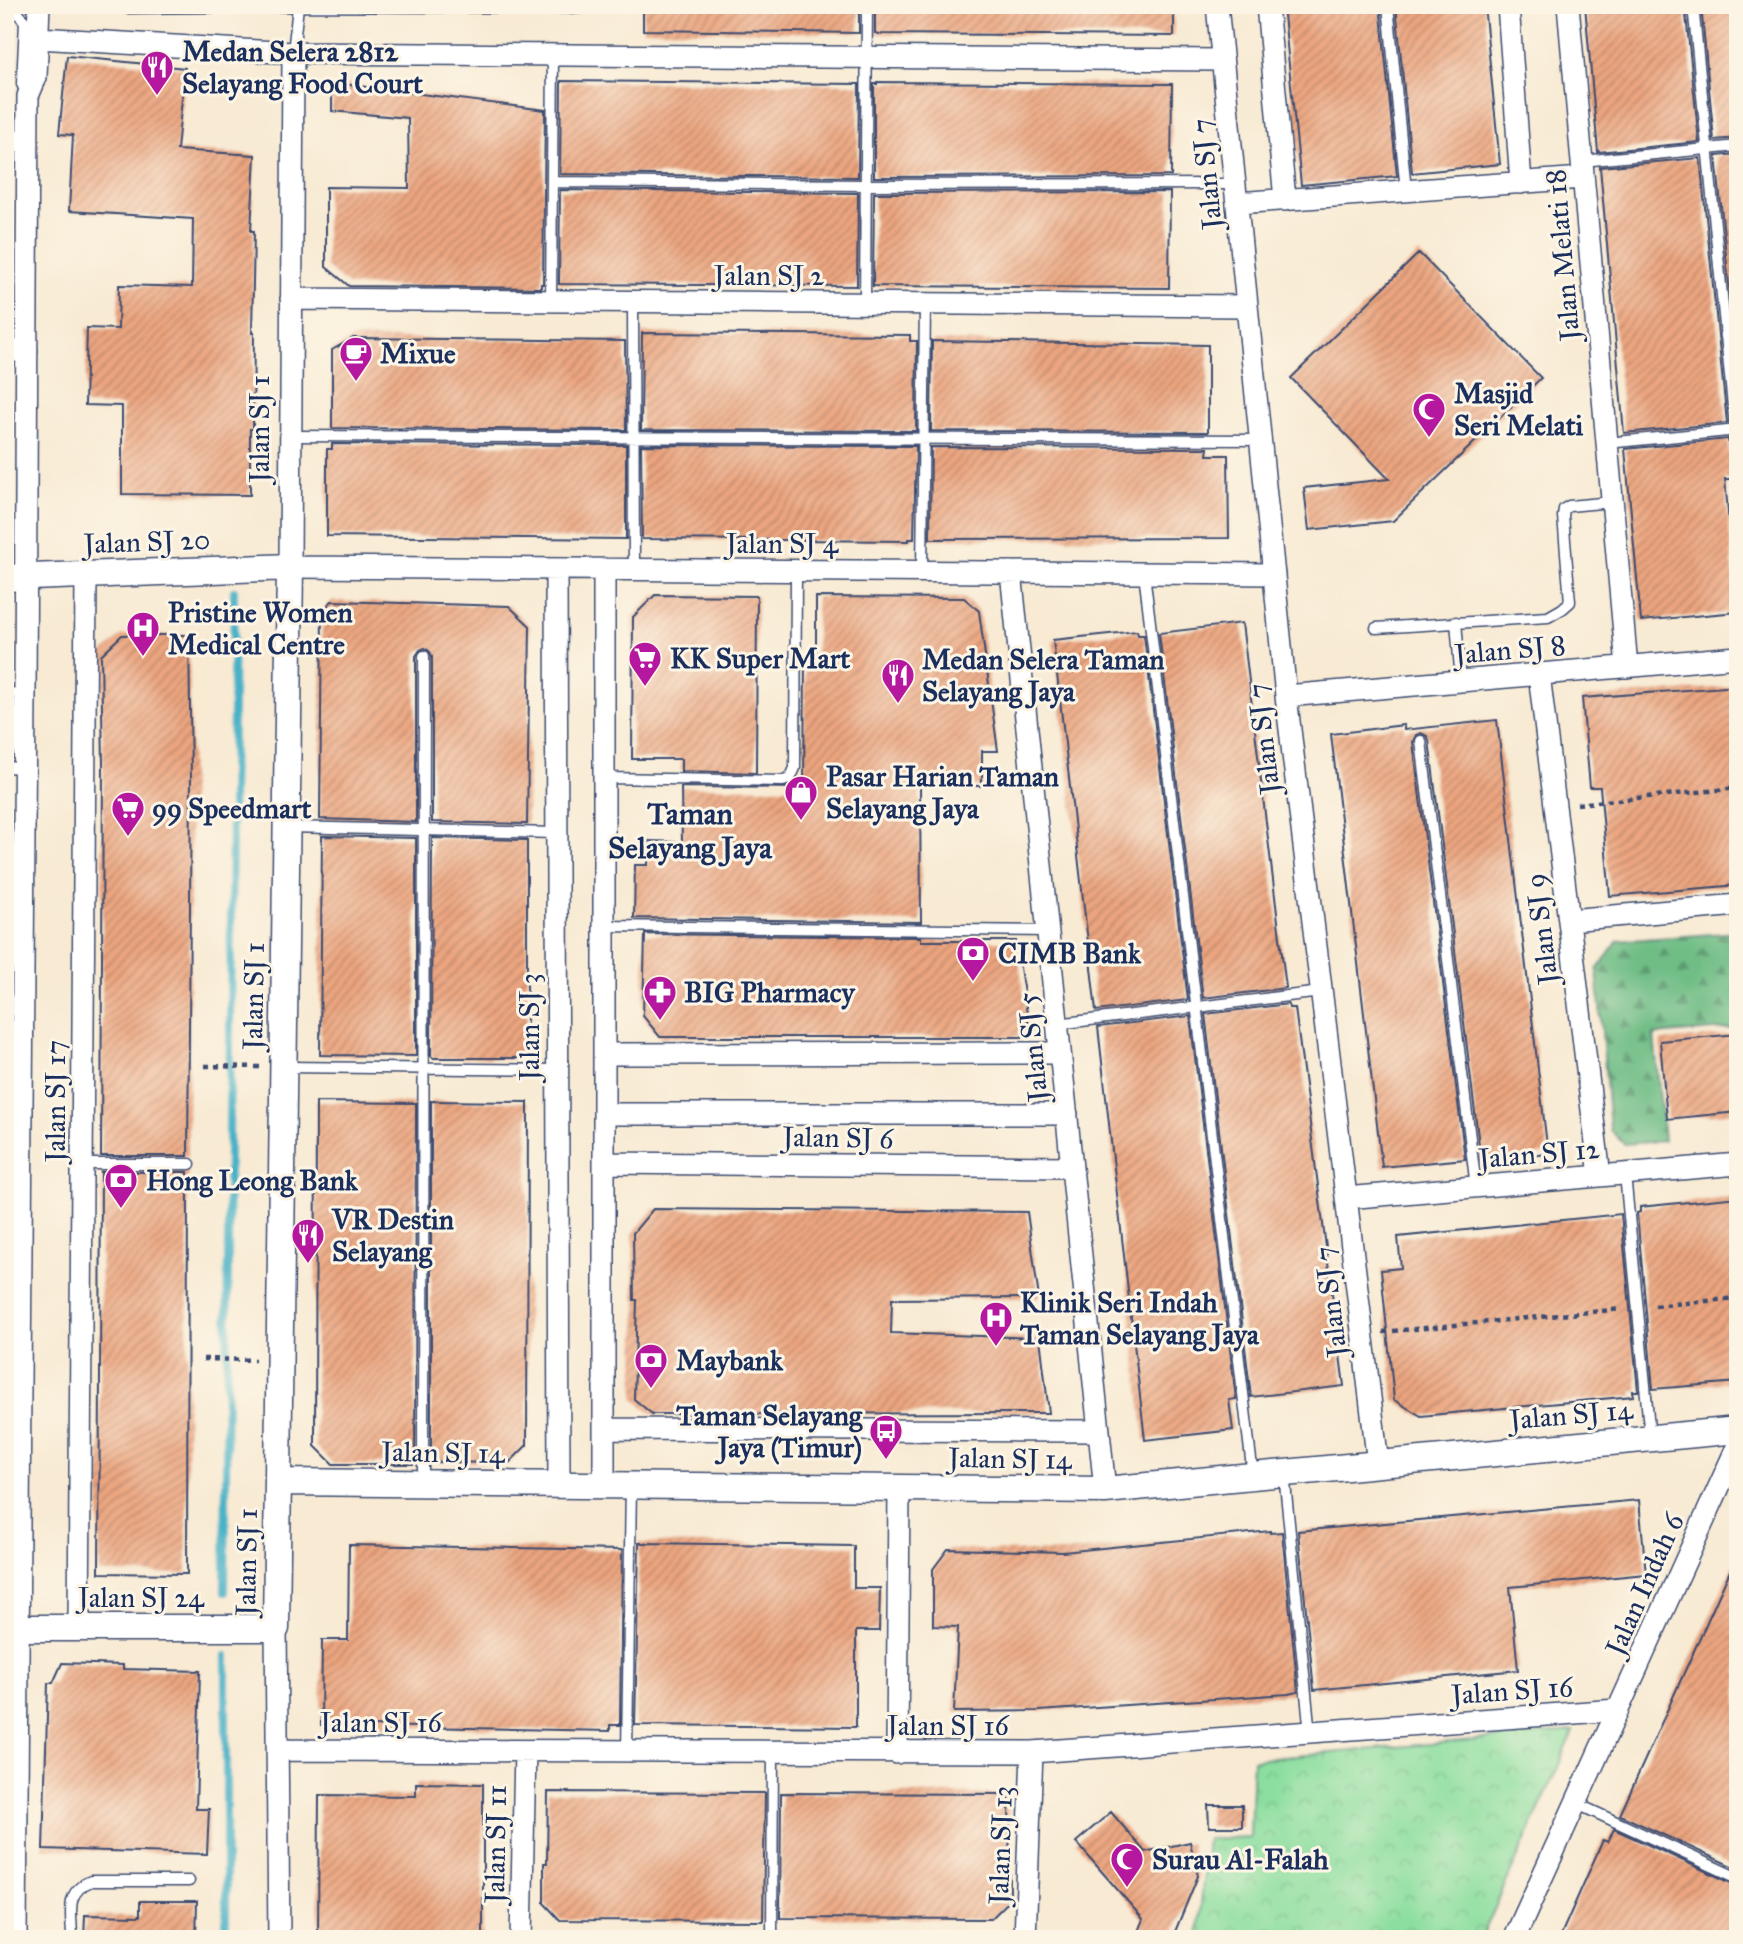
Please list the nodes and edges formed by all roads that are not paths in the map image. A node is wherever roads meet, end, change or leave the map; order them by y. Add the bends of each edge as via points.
1 (12, 5) edge
2 (39, 5) edge
3 (122, 5) edge
4 (582, 5) edge
5 (867, 5) edge
6 (1217, 5) edge
7 (1266, 5) edge
8 (1388, 5) edge
9 (1508, 5) edge
10 (1568, 5) edge
11 (1693, 5) edge
12 (298, 6) edge
13 (38, 38) junction
14 (293, 53) junction
15 (553, 55) junction
16 (866, 57) junction
17 (1222, 60) junction
18 (28, 96) junction
19 (5, 140) edge
20 (28, 143) junction
21 (1738, 146) edge
22 (1707, 149) junction
23 (1582, 169) junction
24 (552, 182) junction
25 (1521, 183) junction
26 (865, 185) junction
27 (1406, 191) junction
28 (1236, 193) junction
29 (1285, 200) junction
30 (291, 299) junction
31 (551, 301) junction
32 (633, 302) junction
33 (865, 304) junction
34 (925, 304) junction
35 (1247, 306) junction
36 (5, 351) edge
37 (27, 351) junction
38 (1736, 430) edge
39 (291, 436) junction
40 (634, 438) junction
41 (924, 439) junction
42 (1261, 440) junction
43 (1607, 443) junction
44 (1738, 456) edge
45 (1612, 502) junction
46 (290, 567) junction
47 (556, 569) junction
48 (604, 569) junction
49 (634, 569) junction
50 (796, 571) junction
51 (922, 572) junction
52 (1011, 572) junction
53 (1144, 573) junction
54 (1274, 574) junction
55 (86, 575) junction
56 (16, 578) edge
57 (1456, 622) junction
58 (1376, 628) dead end
59 (424, 656) dead end
60 (1738, 657) edge
61 (1627, 667) junction
62 (1539, 674) junction
63 (1461, 681) junction
64 (15, 694) edge
65 (1286, 696) junction
66 (1421, 741) dead end
67 (15, 768) edge
68 (604, 778) junction
69 (287, 827) junction
70 (424, 830) junction
71 (557, 833) junction
72 (1738, 905) edge
73 (1569, 920) junction
74 (604, 926) junction
75 (1048, 931) junction
76 (1321, 992) junction
77 (1196, 1007) junction
78 (1057, 1024) junction
79 (604, 1054) junction
80 (1060, 1054) junction
81 (284, 1067) junction
82 (424, 1069) junction
83 (557, 1070) junction
84 (604, 1114) junction
85 (1067, 1114) junction
86 (604, 1163) junction
87 (82, 1164) junction
88 (190, 1164) dead end
89 (1738, 1164) edge
90 (1072, 1167) junction
91 (1625, 1174) junction
92 (1600, 1176) junction
93 (1476, 1187) junction
94 (1346, 1198) junction
95 (604, 1429) junction
96 (1738, 1430) edge
97 (1099, 1431) junction
98 (1650, 1438) junction
99 (1738, 1445) edge
100 (1378, 1464) junction
101 (1284, 1473) junction
102 (1253, 1476) junction
103 (278, 1482) junction
104 (423, 1484) junction
105 (559, 1485) junction
106 (604, 1485) junction
107 (631, 1485) junction
108 (899, 1488) junction
109 (1105, 1490) junction
110 (12, 1628) edge
111 (79, 1628) junction
112 (276, 1629) junction
113 (1617, 1710) junction
114 (1310, 1734) junction
115 (278, 1750) junction
116 (525, 1751) junction
117 (627, 1752) junction
118 (1032, 1752) junction
119 (773, 1753) junction
120 (897, 1753) junction
121 (1575, 1803) junction
122 (11, 1820) edge
123 (1738, 1878) edge
124 (189, 1881) dead end
125 (16, 1939) edge
126 (72, 1939) edge
127 (279, 1939) edge
128 (521, 1939) edge
129 (772, 1939) edge
130 (1025, 1939) edge
131 (1514, 1939) edge

1 - 18 lane via 25,22 22,84
2 - 13 street, Jalan SJ 17
3 - 12 lane
4 - 12 lane
5 - 16 lane
6 - 17 street, Jalan SJ 7
7 - 29 street
8 - 27 lane
9 - 25 street
10 - 23 street, Jalan Melati 18
11 - 22 lane
12 - 14 lane
13 - 14 street
13 - 18 street, Jalan SJ 17 via 36,77
14 - 15 street
14 - 30 street, Jalan SJ 1
15 - 16 street
15 - 24 lane
16 - 17 street
16 - 26 lane
17 - 28 street, Jalan SJ 7
18 - 20 street, Jalan SJ 17
19 - 20 street
20 - 37 street, Jalan SJ 17
21 - 22 lane
22 - 23 lane
22 - 38 lane
23 - 25 street
23 - 43 street, Jalan Melati 18
24 - 26 lane
24 - 31 lane
25 - 27 street
26 - 28 lane
26 - 33 lane
27 - 29 street
28 - 29 street
28 - 35 street, Jalan SJ 7
30 - 31 street, Jalan SJ 2
30 - 39 street, Jalan SJ 1
31 - 32 street, Jalan SJ 2
32 - 33 street, Jalan SJ 2
32 - 40 lane
33 - 34 street, Jalan SJ 2
34 - 35 street, Jalan SJ 2
34 - 41 lane
35 - 42 street, Jalan SJ 7
36 - 37 street
37 - 56 street, Jalan SJ 17
38 - 43 lane
38 - 44 lane
39 - 40 lane
39 - 46 street, Jalan SJ 1
40 - 41 lane
40 - 49 lane
41 - 42 lane
41 - 51 lane
42 - 54 street, Jalan SJ 7
43 - 45 street, Jalan Melati 18
45 - 57 lane via 1564,509 1570,602 1562,609 1548,617
45 - 61 street, Jalan Melati 18
46 - 47 street, Jalan SJ 4
46 - 55 street, Jalan SJ 20
46 - 69 street, Jalan SJ 1
47 - 48 street, Jalan SJ 4
47 - 71 street, Jalan SJ 3
48 - 49 street, Jalan SJ 4
48 - 68 street
49 - 50 street, Jalan SJ 4
50 - 51 street, Jalan SJ 4
50 - 68 lane via 795,768 790,779
51 - 52 street, Jalan SJ 4
52 - 53 street, Jalan SJ 4
52 - 75 street, Jalan SJ 5
53 - 54 street, Jalan SJ 4
53 - 77 lane
54 - 65 street, Jalan SJ 7
55 - 56 street, Jalan SJ 20
55 - 87 street, Jalan SJ 17
56 - 64 street, Jalan SJ 17
57 - 58 lane
57 - 63 lane
59 - 70 lane
60 - 61 street, Jalan SJ 8
61 - 62 street, Jalan SJ 8
62 - 63 street, Jalan SJ 8
62 - 73 street, Jalan SJ 9
63 - 65 street, Jalan SJ 8
64 - 67 street, Jalan SJ 17
65 - 76 street, Jalan SJ 7
66 - 93 lane
67 - 110 street, Jalan SJ 17 via 18,1160
68 - 74 street
69 - 70 lane
69 - 81 street, Jalan SJ 1
70 - 71 lane
70 - 82 lane
71 - 83 street, Jalan SJ 3
72 - 73 street
73 - 92 street, Jalan SJ 9
74 - 75 lane
74 - 79 street
75 - 78 street, Jalan SJ 5
76 - 77 lane
76 - 94 street, Jalan SJ 7
77 - 78 lane
77 - 102 lane
78 - 80 street, Jalan SJ 5
79 - 80 street
79 - 84 street
80 - 85 street, Jalan SJ 5
81 - 82 lane
81 - 103 street, Jalan SJ 1
82 - 83 lane
82 - 104 lane
83 - 105 street, Jalan SJ 3
84 - 85 street
84 - 86 street
85 - 90 street, Jalan SJ 5
86 - 90 street, Jalan SJ 6
86 - 95 street
87 - 88 lane
87 - 111 street, Jalan SJ 17
89 - 91 street, Jalan SJ 12
90 - 97 street, Jalan SJ 5
91 - 92 street, Jalan SJ 12
91 - 98 lane
92 - 93 street, Jalan SJ 12
93 - 94 street, Jalan SJ 12
94 - 100 street, Jalan SJ 7
95 - 97 street
95 - 106 street
96 - 98 street, Jalan SJ 14
97 - 109 street, Jalan SJ 5
98 - 100 street, Jalan SJ 14
99 - 113 street, Jalan Indah 6
100 - 101 street, Jalan SJ 14
101 - 102 street, Jalan SJ 14
101 - 114 lane
102 - 109 street, Jalan SJ 14
103 - 104 street, Jalan SJ 14
103 - 112 street, Jalan SJ 1
104 - 105 street, Jalan SJ 14
105 - 106 street, Jalan SJ 14
106 - 107 street, Jalan SJ 14
107 - 108 street, Jalan SJ 14
107 - 117 lane
108 - 109 street, Jalan SJ 14
108 - 120 street
110 - 111 street, Jalan SJ 24
110 - 122 street, Jalan SJ 17
111 - 112 street, Jalan SJ 24
112 - 115 street, Jalan SJ 1
113 - 114 street, Jalan SJ 16
113 - 121 street, Jalan Indah 6
114 - 118 street, Jalan SJ 16
115 - 116 street, Jalan SJ 16
115 - 127 street, Jalan SJ 1
116 - 117 street, Jalan SJ 16
116 - 128 street, Jalan SJ 11
117 - 119 street, Jalan SJ 16
118 - 120 street, Jalan SJ 16
118 - 130 street, Jalan SJ 13
119 - 120 street, Jalan SJ 16
119 - 129 lane
121 - 123 lane
121 - 131 street, Jalan Indah 6
122 - 125 street, Jalan SJ 17
124 - 126 lane via 91,1881 78,1886 72,1898

